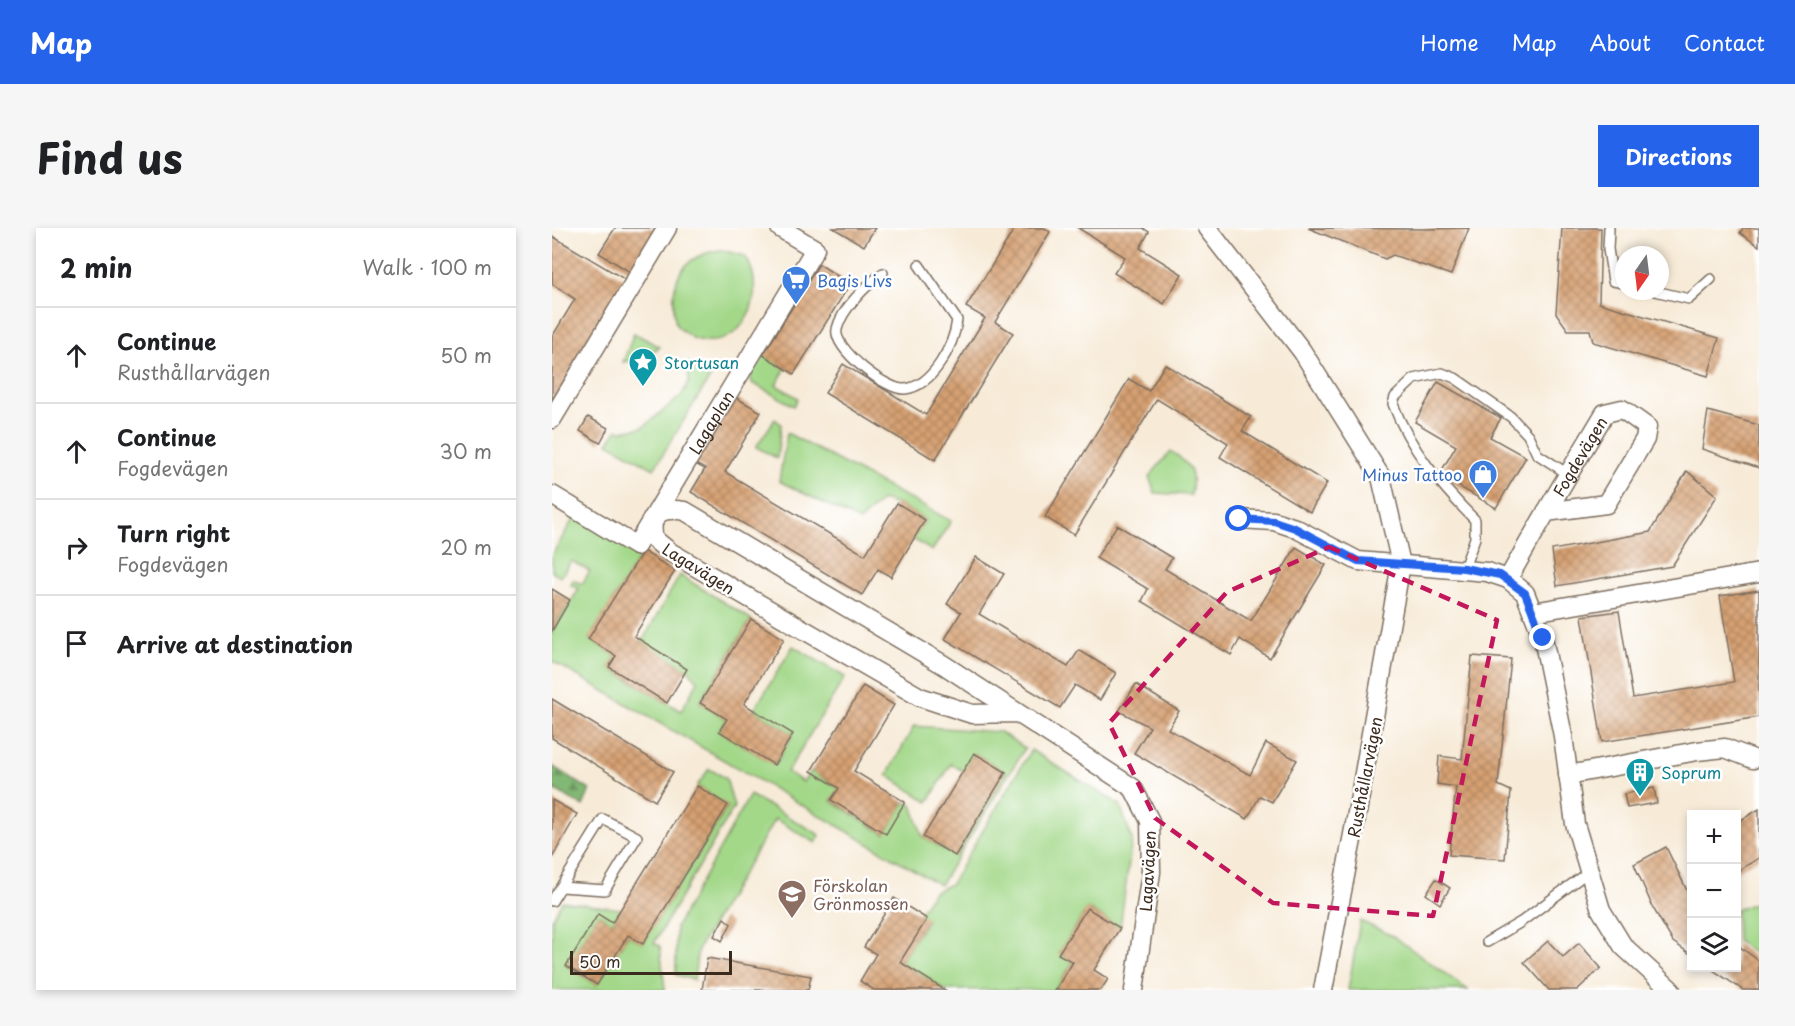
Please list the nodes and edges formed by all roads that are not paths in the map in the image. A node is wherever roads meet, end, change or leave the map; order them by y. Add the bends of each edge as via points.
1 (667, 228) edge
2 (780, 228) edge
3 (1207, 228) edge
4 (1609, 228) edge
5 (919, 265) dead end
6 (883, 273) dead end
7 (1711, 279) dead end
8 (1615, 282) edge
9 (1669, 294) edge
10 (552, 419) edge
11 (1568, 474) junction
12 (552, 495) edge
13 (1546, 512) junction
14 (1239, 519) dead end
15 (1401, 564) junction
16 (1464, 568) junction
17 (1759, 573) edge
18 (1508, 579) junction
19 (1533, 612) junction
20 (1015, 713) junction
21 (1753, 759) dead end
22 (1568, 775) junction
23 (1588, 872) junction
24 (561, 887) junction
25 (552, 902) edge
26 (1487, 942) dead end
27 (1134, 990) edge
28 (1323, 990) edge
29 (1671, 990) edge

1 - 10 street
2 - 12 street, Lagaplan via 815,249 636,546
3 - 15 street, Rusthållarvägen via 1302,351 1381,477
4 - 8 lane via 1608,249
5 - 6 lane via 957,320 956,331 945,356 928,376 918,385 904,389 865,368 846,353 837,337 837,327 862,288
7 - 9 lane via 1689,299
11 - 13 street, Fogdevägen
11 - 13 street, Fogdevägen via 1605,413 1622,410 1647,427 1645,439 1606,504
11 - 16 lane via 1537,454 1528,435 1511,417 1455,378 1442,373 1414,379 1393,404 1407,435 1440,485 1475,520 1475,538
13 - 18 street, Fogdevägen
14 - 15 street via 1274,521 1295,528 1358,561
15 - 16 street
15 - 28 street, Rusthållarvägen, bridge
16 - 18 street
17 - 19 street
18 - 19 street via 1525,593
19 - 22 street via 1543,638
20 - 20 street, Lagavägen via 944,665 685,511 668,508 657,514 651,528 654,539 670,552 920,697 972,714
20 - 27 street, Lagavägen via 1133,788 1150,821 1150,872
21 - 22 street via 1725,748
22 - 23 street via 1575,824
23 - 26 lane
23 - 29 street via 1601,910 1623,946
24 - 24 lane via 603,819 637,837 605,890
24 - 25 lane

